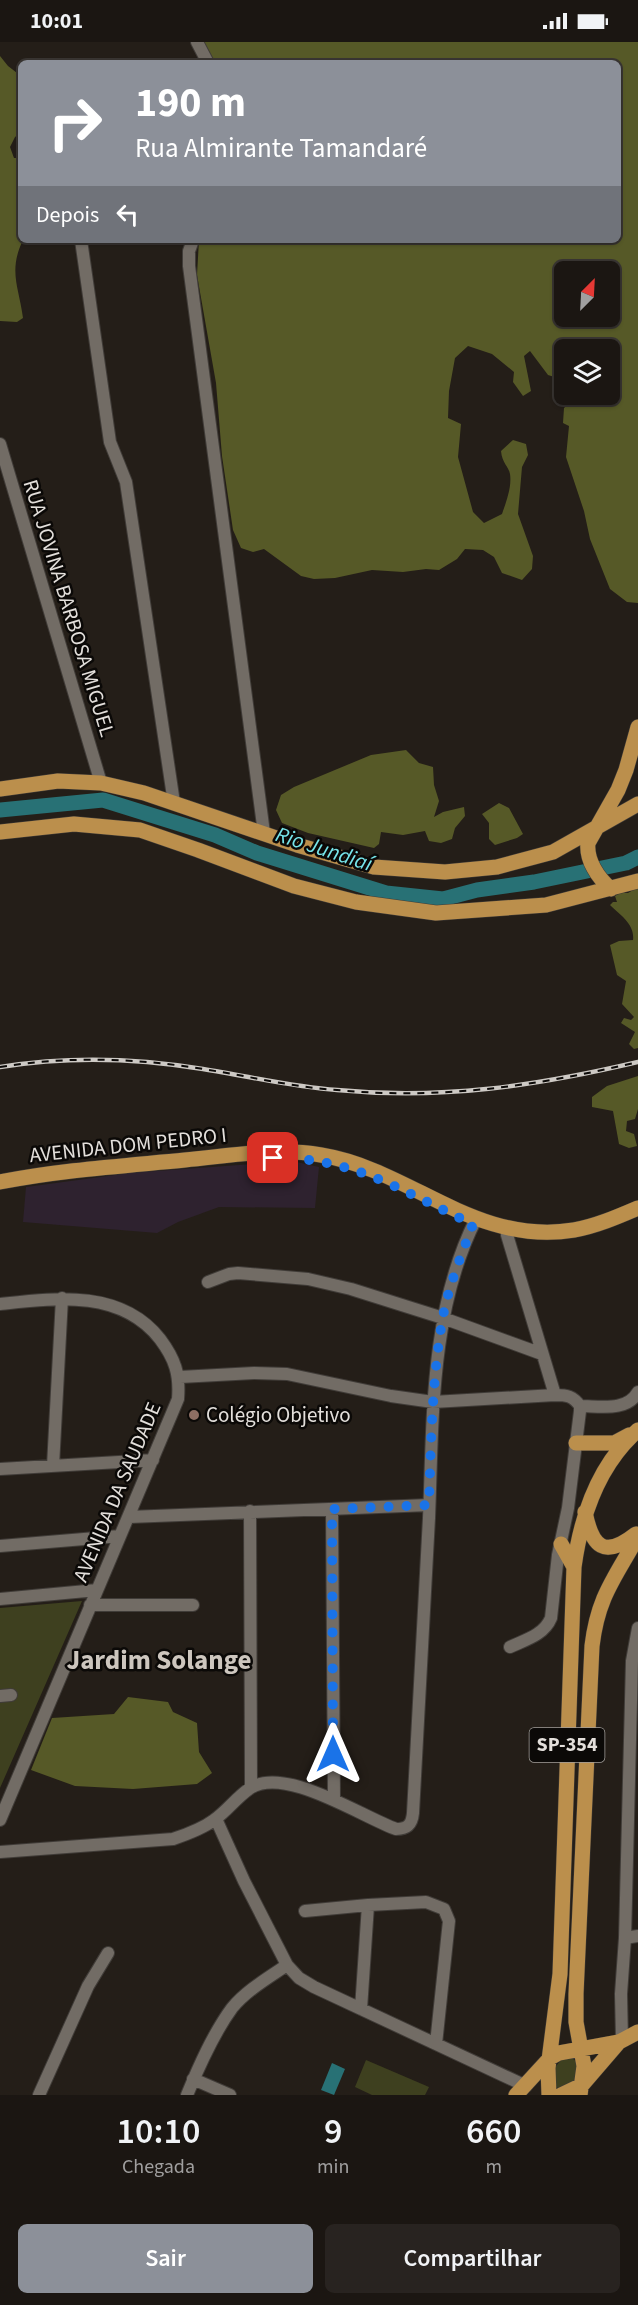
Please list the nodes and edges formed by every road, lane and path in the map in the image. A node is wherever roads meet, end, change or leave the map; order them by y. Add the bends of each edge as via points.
1 (197, 42) edge
2 (206, 60) edge
3 (81, 243) edge
4 (192, 243) edge
5 (0, 444) edge
6 (638, 727) edge
7 (101, 783) junction
8 (0, 789) edge
9 (174, 803) junction
10 (638, 804) edge
11 (596, 827) junction
12 (0, 832) edge
13 (264, 833) junction
14 (638, 881) edge
15 (611, 889) junction
16 (0, 1182) edge
17 (0, 1189) edge
18 (638, 1208) edge
19 (638, 1216) edge
20 (475, 1222) junction
21 (507, 1235) junction
22 (208, 1282) dead end
23 (62, 1298) junction
24 (0, 1304) edge
25 (443, 1317) junction
26 (542, 1354) junction
27 (180, 1377) junction
28 (638, 1392) edge
29 (555, 1395) junction
30 (433, 1402) junction
31 (580, 1406) junction
32 (636, 1431) edge
33 (576, 1443) junction
34 (153, 1460) junction
35 (53, 1466) junction
36 (0, 1469) edge
37 (429, 1505) junction
38 (332, 1509) junction
39 (250, 1511) junction
40 (585, 1512) junction
41 (129, 1516) junction
42 (638, 1534) edge
43 (120, 1536) junction
44 (561, 1544) junction
45 (0, 1546) edge
46 (574, 1568) junction
47 (97, 1590) junction
48 (0, 1599) edge
49 (90, 1605) junction
50 (193, 1605) dead end
51 (638, 1628) edge
52 (510, 1647) dead end
53 (251, 1787) junction
54 (239, 1797) junction
55 (334, 1799) junction
56 (216, 1819) junction
57 (0, 1820) edge
58 (633, 1838) edge
59 (226, 1841) junction
60 (0, 1852) edge
61 (368, 1905) junction
62 (305, 1911) dead end
63 (638, 1936) edge
64 (625, 1938) junction
65 (108, 1953) dead end
66 (287, 1965) junction
67 (361, 2009) junction
68 (638, 2032) edge
69 (620, 2041) junction
70 (436, 2044) junction
71 (581, 2050) junction
72 (550, 2058) junction
73 (193, 2079) junction
74 (581, 2090) edge
75 (521, 2091) edge
76 (39, 2095) edge
77 (187, 2095) edge
78 (230, 2095) edge
79 (544, 2095) edge
80 (549, 2095) edge
81 (561, 2095) edge

1 - 2 street
3 - 9 street via 110,442 126,482
4 - 13 street via 189,267
5 - 7 street, RUA JOVINA BARBOSA MIGUEL
6 - 11 main road via 618,790
7 - 8 main road via 58,782
7 - 9 main road
9 - 13 main road
10 - 11 main road
11 - 13 main road via 553,852 497,867 445,872 374,867
11 - 15 main road via 587,851 598,877
12 - 15 main road via 74,824 140,831 294,886 356,902 436,913 546,905
14 - 15 main road
16 - 20 main road, AVENIDA DOM PEDRO I via 46,1173 259,1152 310,1153 382,1172
17 - 20 main road, AVENIDA DOM PEDRO I via 206,1162 291,1158 332,1163 381,1179
18 - 20 main road, AVENIDA DOM PEDRO I via 594,1226 572,1230 536,1232
19 - 21 main road, AVENIDA DOM PEDRO I via 612,1227 570,1236
20 - 21 main road, AVENIDA DOM PEDRO I
20 - 25 street
21 - 26 street
22 - 25 street via 229,1274 308,1279
23 - 24 street
23 - 27 street via 114,1305 133,1315 152,1328 167,1348
23 - 35 street
25 - 26 street
25 - 30 street
26 - 29 street
27 - 30 street via 287,1374
27 - 34 street, AVENIDA DA SAUDADE via 178,1399
28 - 31 street via 634,1399 616,1407
29 - 30 street
29 - 31 street via 570,1396
30 - 37 street
31 - 33 street
32 - 33 main road via 614,1443
32 - 40 main road, SP-354 via 617,1452
33 - 44 street
34 - 35 street
34 - 41 street, AVENIDA DA SAUDADE
35 - 36 street
37 - 38 street
37 - 55 street via 413,1813 409,1826 396,1829
38 - 39 street
38 - 55 street
39 - 41 street
39 - 53 street
40 - 42 main road via 594,1540 603,1546 613,1548
40 - 46 main road, SP-354
41 - 43 street, AVENIDA DA SAUDADE
42 - 71 main road, SP-354 via 605,1593 594,1626 576,1994
43 - 45 street
43 - 47 street, AVENIDA DA SAUDADE
44 - 46 main road
44 - 52 street via 548,1626
46 - 72 main road, SP-354 via 560,1974
47 - 48 street
47 - 49 street, AVENIDA DA SAUDADE
49 - 50 street
49 - 57 street, AVENIDA DA SAUDADE
51 - 58 street via 632,1661
53 - 54 street
53 - 55 street via 266,1783 290,1785
54 - 56 street
54 - 59 street via 227,1819
56 - 59 street
56 - 60 street via 173,1839
58 - 64 street
59 - 66 street
61 - 62 street
61 - 67 street
61 - 70 street via 426,1902 444,1909 447,1915
63 - 64 street
64 - 69 street
65 - 76 street via 88,1986
66 - 67 street via 307,1982
66 - 73 street via 233,2007
67 - 70 street
68 - 69 main road
69 - 71 main road
69 - 74 main road
70 - 75 street
71 - 72 main road
71 - 74 main road, SP-354
72 - 75 main road
72 - 80 main road, SP-354
73 - 77 street
73 - 78 street
74 - 81 main road
75 - 79 main road

